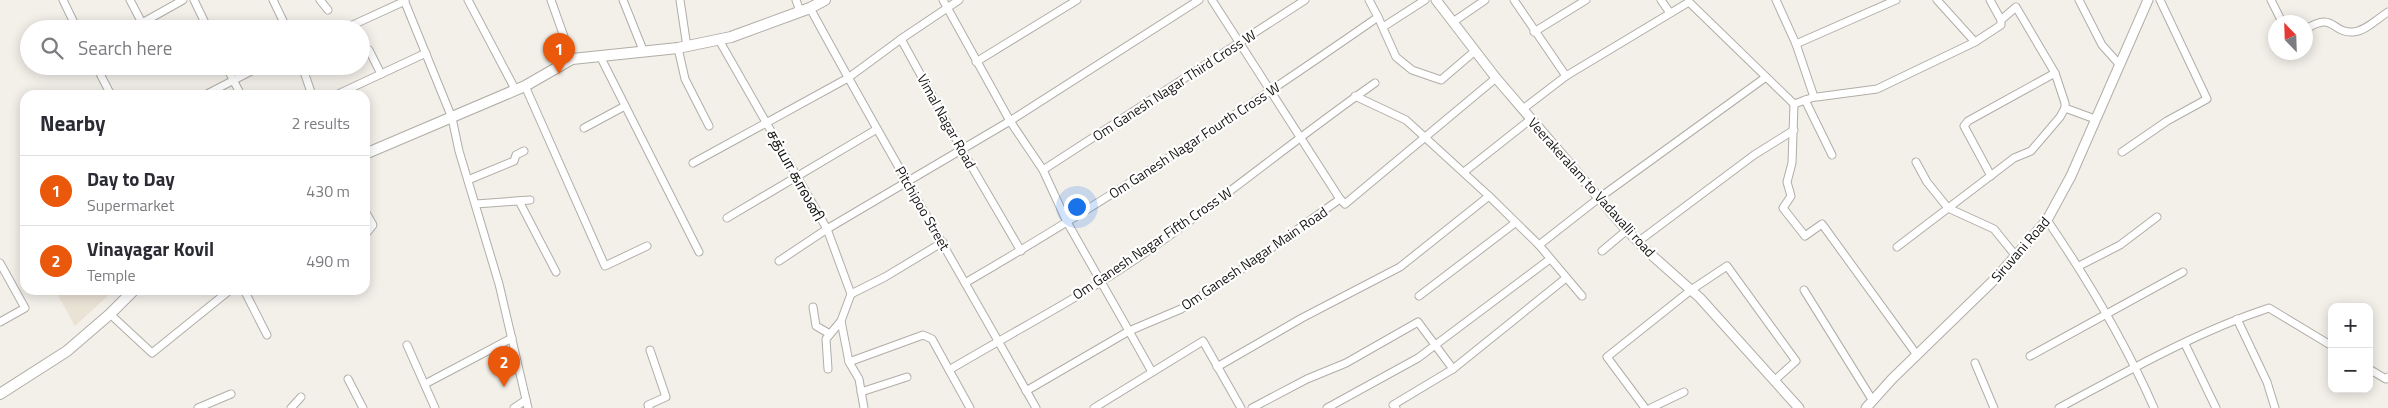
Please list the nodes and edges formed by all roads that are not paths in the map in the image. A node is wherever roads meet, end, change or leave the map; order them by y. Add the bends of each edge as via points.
1 (62, 0) edge
2 (130, 0) edge
3 (183, 0) edge
4 (194, 0) edge
5 (272, 0) edge
6 (320, 0) edge
7 (468, 0) edge
8 (551, 0) edge
9 (623, 0) edge
10 (680, 0) edge
11 (796, 0) edge
12 (826, 0) edge
13 (942, 0) edge
14 (959, 0) edge
15 (1077, 0) edge
16 (1198, 0) edge
17 (1212, 0) edge
18 (1305, 0) edge
19 (1369, 0) edge
20 (1425, 0) edge
21 (1436, 0) edge
22 (1485, 0) edge
23 (1514, 0) edge
24 (1586, 0) edge
25 (1661, 0) edge
26 (1776, 0) edge
27 (1896, 0) edge
28 (1937, 0) edge
29 (1990, 0) edge
30 (2079, 0) edge
31 (2148, 0) edge
32 (2160, 0) edge
33 (2271, 0) edge
34 (405, 1) edge
35 (810, 8) junction
36 (947, 8) junction
37 (328, 10) dead end
38 (800, 11) junction
39 (2388, 12) edge
40 (1670, 13) junction
41 (2278, 15) edge
42 (1378, 17) junction
43 (72, 20) edge
44 (140, 20) edge
45 (147, 20) edge
46 (204, 20) edge
47 (282, 20) edge
48 (364, 20) edge
49 (2001, 20) junction
50 (1453, 22) junction
51 (2313, 24) edge
52 (1383, 27) junction
53 (1534, 32) junction
54 (901, 39) junction
55 (719, 40) junction
56 (1975, 42) junction
57 (1238, 43) junction
58 (1796, 44) junction
59 (683, 47) junction
60 (643, 50) junction
61 (1475, 50) junction
62 (370, 52) edge
63 (426, 53) junction
64 (600, 56) junction
65 (572, 59) junction
66 (976, 62) junction
67 (2119, 64) junction
68 (381, 74) junction
69 (2055, 74) junction
70 (101, 75) edge
71 (230, 75) edge
72 (241, 75) edge
73 (305, 75) edge
74 (1566, 76) junction
75 (1766, 77) junction
76 (848, 78) junction
77 (1496, 78) junction
78 (232, 79) junction
79 (1375, 82) dead end
80 (520, 88) junction
81 (108, 90) edge
82 (213, 90) edge
83 (238, 90) edge
84 (310, 90) edge
85 (347, 90) edge
86 (1271, 92) junction
87 (1355, 96) junction
88 (1814, 97) junction
89 (1805, 100) junction
90 (1794, 104) junction
91 (625, 106) junction
92 (2065, 108) junction
93 (1523, 109) junction
94 (452, 118) junction
95 (1531, 119) junction
96 (2095, 119) junction
97 (766, 122) junction
98 (1010, 122) junction
99 (709, 126) dead end
100 (584, 128) dead end
101 (877, 129) junction
102 (1794, 130) junction
103 (1300, 136) junction
104 (1424, 137) junction
105 (962, 150) junction
106 (524, 151) dead end
107 (370, 152) edge
108 (2122, 152) dead end
109 (1832, 155) dead end
110 (1916, 162) dead end
111 (693, 163) dead end
112 (1043, 170) junction
113 (1464, 172) junction
114 (1991, 176) junction
115 (797, 177) junction
116 (468, 180) junction
117 (908, 183) junction
118 (1489, 196) junction
119 (1599, 198) junction
120 (1340, 199) junction
121 (530, 200) dead end
122 (519, 201) junction
123 (476, 204) junction
124 (1948, 208) junction
125 (2157, 217) dead end
126 (727, 218) dead end
127 (370, 219) edge
128 (2047, 220) junction
129 (1067, 222) junction
130 (1515, 223) junction
131 (370, 229) edge
132 (827, 230) junction
133 (1627, 230) junction
134 (1639, 241) junction
135 (943, 242) junction
136 (1539, 245) junction
137 (647, 246) dead end
138 (1897, 247) dead end
139 (1021, 251) junction
140 (1602, 251) dead end
141 (699, 252) dead end
142 (2015, 255) junction
143 (1550, 259) junction
144 (779, 261) dead end
145 (0, 263) edge
146 (2079, 266) junction
147 (556, 272) dead end
148 (2183, 272) dead end
149 (1566, 278) junction
150 (1100, 282) junction
151 (965, 283) junction
152 (1691, 290) junction
153 (1804, 290) dead end
154 (851, 294) junction
155 (129, 295) edge
156 (224, 295) edge
157 (247, 295) edge
158 (1419, 296) dead end
159 (1582, 296) dead end
160 (813, 307) dead end
161 (110, 314) junction
162 (2105, 315) junction
163 (2237, 319) junction
164 (841, 321) junction
165 (0, 322) edge
166 (1129, 331) junction
167 (830, 334) junction
168 (267, 335) dead end
169 (512, 338) junction
170 (998, 340) junction
171 (2185, 344) junction
172 (2328, 344) edge
173 (407, 345) dead end
174 (1434, 346) junction
175 (650, 350) dead end
176 (1917, 355) junction
177 (2030, 356) dead end
178 (849, 362) junction
179 (1975, 363) dead end
180 (1217, 367) junction
181 (2136, 367) junction
182 (828, 369) dead end
183 (1453, 369) junction
184 (949, 370) junction
185 (2373, 371) edge
186 (1152, 372) junction
187 (908, 377) dead end
188 (2388, 377) edge
189 (348, 379) dead end
190 (1775, 380) junction
191 (425, 384) junction
192 (1026, 390) junction
193 (861, 392) junction
194 (1684, 392) dead end
195 (0, 394) edge
196 (231, 394) dead end
197 (301, 397) dead end
198 (1873, 401) junction
199 (527, 404) edge
200 (1392, 407) edge
201 (198, 408) edge
202 (292, 408) edge
203 (363, 408) edge
204 (435, 408) edge
205 (514, 408) edge
206 (649, 408) edge
207 (864, 408) edge
208 (970, 408) edge
209 (1036, 408) edge
210 (1094, 408) edge
211 (1241, 408) edge
212 (1252, 408) edge
213 (1327, 408) edge
214 (1645, 408) edge
215 (1651, 408) edge
216 (1799, 408) edge
217 (1866, 408) edge
218 (1994, 408) edge
219 (2059, 408) edge
220 (2154, 408) edge
221 (2216, 408) edge
222 (2275, 408) edge

1 - 43 street
2 - 44 street
3 - 45 street
4 - 46 street
5 - 47 street
6 - 37 street
7 - 80 street
8 - 65 street
9 - 60 street
10 - 59 street
11 - 38 street
12 - 35 main road
13 - 36 street
14 - 36 street
15 - 66 street
16 - 98 street, சத்யா காலனி
17 - 57 street, Om Ganesh Nagar Main Road
18 - 57 street, Om Ganesh Nagar Third Cross W
19 - 42 street
20 - 52 street
21 - 50 street, Veerakeralam to Vadavalli road
22 - 50 street
23 - 53 street
24 - 53 street
25 - 40 street
26 - 58 street
27 - 58 street
28 - 56 street
29 - 49 street
30 - 67 street via 2102,45
31 - 67 street, Siruvani Road
32 - 108 street via 2208,99 2166,121
33 - 41 street
34 - 48 street
34 - 63 street
35 - 38 main road
35 - 76 street, Pitchipoo Street
36 - 54 street
36 - 66 street
38 - 55 main road
39 - 51 street via 2354,32 2327,21
40 - 74 street
40 - 75 street via 1689,2
42 - 52 street
42 - 86 street, Om Ganesh Nagar Fourth Cross W
49 - 56 street via 1996,30
49 - 69 street via 2016,7
50 - 61 street, Veerakeralam to Vadavalli road
52 - 61 street via 1396,57 1412,70 1441,80
53 - 74 street
54 - 76 street
54 - 105 street, Vimal Nagar Road
55 - 59 main road
55 - 97 street, சத்யா காலனி
56 - 88 street via 1877,89
57 - 86 street, Om Ganesh Nagar Main Road
57 - 112 street, Om Ganesh Nagar Third Cross W
58 - 88 street
59 - 60 main road
59 - 99 street via 685,79
60 - 64 main road
61 - 77 street, Veerakeralam to Vadavalli road
62 - 68 street
63 - 68 street
63 - 94 street
64 - 65 main road
64 - 91 street
65 - 80 main road
66 - 98 street
67 - 96 street, Siruvani Road
68 - 85 street
69 - 92 street
69 - 114 street via 1964,126
70 - 81 street
71 - 78 street
72 - 78 street
73 - 84 street
74 - 93 street
75 - 90 street
75 - 119 street
76 - 97 street
76 - 101 street, Pitchipoo Street
77 - 93 street, Veerakeralam to Vadavalli road
77 - 104 street
78 - 82 street
78 - 83 street
79 - 87 street, Om Ganesh Nagar Fifth Cross W
80 - 94 main road
80 - 137 street via 605,266
86 - 103 street, Om Ganesh Nagar Main Road
86 - 129 street, Om Ganesh Nagar Fourth Cross W
87 - 103 street, Om Ganesh Nagar Fifth Cross W
87 - 104 street via 1406,120
88 - 89 street
89 - 90 street
89 - 109 street
90 - 102 street
91 - 100 street
91 - 141 street
92 - 96 street
92 - 114 street via 2031,151 2014,158
93 - 95 street, Veerakeralam to Vadavalli road
94 - 107 main road
94 - 116 street
95 - 113 street
95 - 119 street, Veerakeralam to Vadavalli road
96 - 128 street, Siruvani Road via 2071,176
97 - 111 street
97 - 115 street, சத்யா காலனி
98 - 105 street, சத்யா காலனி
98 - 112 street
101 - 115 street
101 - 117 street, Pitchipoo Street
102 - 134 street via 1754,155
102 - 176 street via 1787,182 1791,196 1783,208 1806,236 1822,224
103 - 120 street, Om Ganesh Nagar Main Road
103 - 150 street, Om Ganesh Nagar Fifth Cross W via 1217,201
104 - 113 street
104 - 120 street via 1345,204
105 - 117 street, சத்யா காலனி
105 - 139 street, Vimal Nagar Road
106 - 116 street via 516,155 514,161
110 - 124 street
112 - 129 street
113 - 118 street
114 - 124 street
115 - 126 street
115 - 132 street, சத்யா காலனி
116 - 123 street
117 - 132 street, சத்யா காலனி
117 - 135 street, Pitchipoo Street
118 - 130 street
118 - 180 street via 1400,268 1302,318
119 - 133 street, Veerakeralam to Vadavalli road
119 - 136 street
120 - 166 street, Om Ganesh Nagar Main Road via 1181,309
121 - 122 street
122 - 123 street
122 - 147 street
123 - 169 street
124 - 138 street
124 - 142 street via 1994,229
125 - 146 street via 2120,245
127 - 131 street via 374,225
128 - 142 street, Siruvani Road
128 - 146 street
129 - 139 street, Om Ganesh Nagar Fourth Cross W
129 - 150 street
130 - 136 street
130 - 158 street
132 - 144 street
132 - 154 street
133 - 134 street, Veerakeralam to Vadavalli road
133 - 140 street
134 - 152 street, Veerakeralam to Vadavalli road
135 - 151 street, Pitchipoo Street
135 - 154 street
136 - 143 street
139 - 151 street, Om Ganesh Nagar Fourth Cross W
142 - 176 street, Siruvani Road via 1996,278
143 - 149 street
143 - 174 street
145 - 165 street via 25,308
146 - 162 street
148 - 162 street
149 - 159 street
149 - 183 street
150 - 166 street
150 - 170 street, Om Ganesh Nagar Fifth Cross W
151 - 170 street, Pitchipoo Street
152 - 190 street, Veerakeralam to Vadavalli road
152 - 190 street via 1728,266 1796,361
152 - 214 street via 1607,357
153 - 198 street
154 - 164 street
155 - 161 main road
156 - 161 street via 152,353
157 - 168 street
160 - 167 street via 816,326
161 - 195 main road via 67,351
162 - 177 street
162 - 181 street
163 - 171 street
163 - 172 street via 2269,308
163 - 222 street via 2267,382
164 - 167 street
164 - 178 street
166 - 186 street
166 - 192 street, Om Ganesh Nagar Main Road
167 - 182 street via 826,339
169 - 191 street
169 - 199 street
170 - 184 street, Om Ganesh Nagar Fifth Cross W
170 - 192 street, Pitchipoo Street
171 - 181 street
171 - 221 street
173 - 191 street
174 - 183 street
174 - 212 street via 1418,322
174 - 213 street
175 - 206 street via 666,397 648,405
176 - 198 street, Siruvani Road
178 - 184 street via 924,336 932,339
178 - 193 street via 859,380
179 - 218 street
180 - 186 street via 1203,341
180 - 211 street
181 - 219 street
181 - 220 street
183 - 200 street
184 - 208 street
185 - 188 street via 2386,379
186 - 210 street
187 - 193 street
189 - 203 street
190 - 216 street, Veerakeralam to Vadavalli road
191 - 204 street
192 - 209 street, Pitchipoo Street
193 - 207 street
194 - 215 street
196 - 201 street
197 - 202 street
198 - 217 street, Siruvani Road
199 - 205 street

